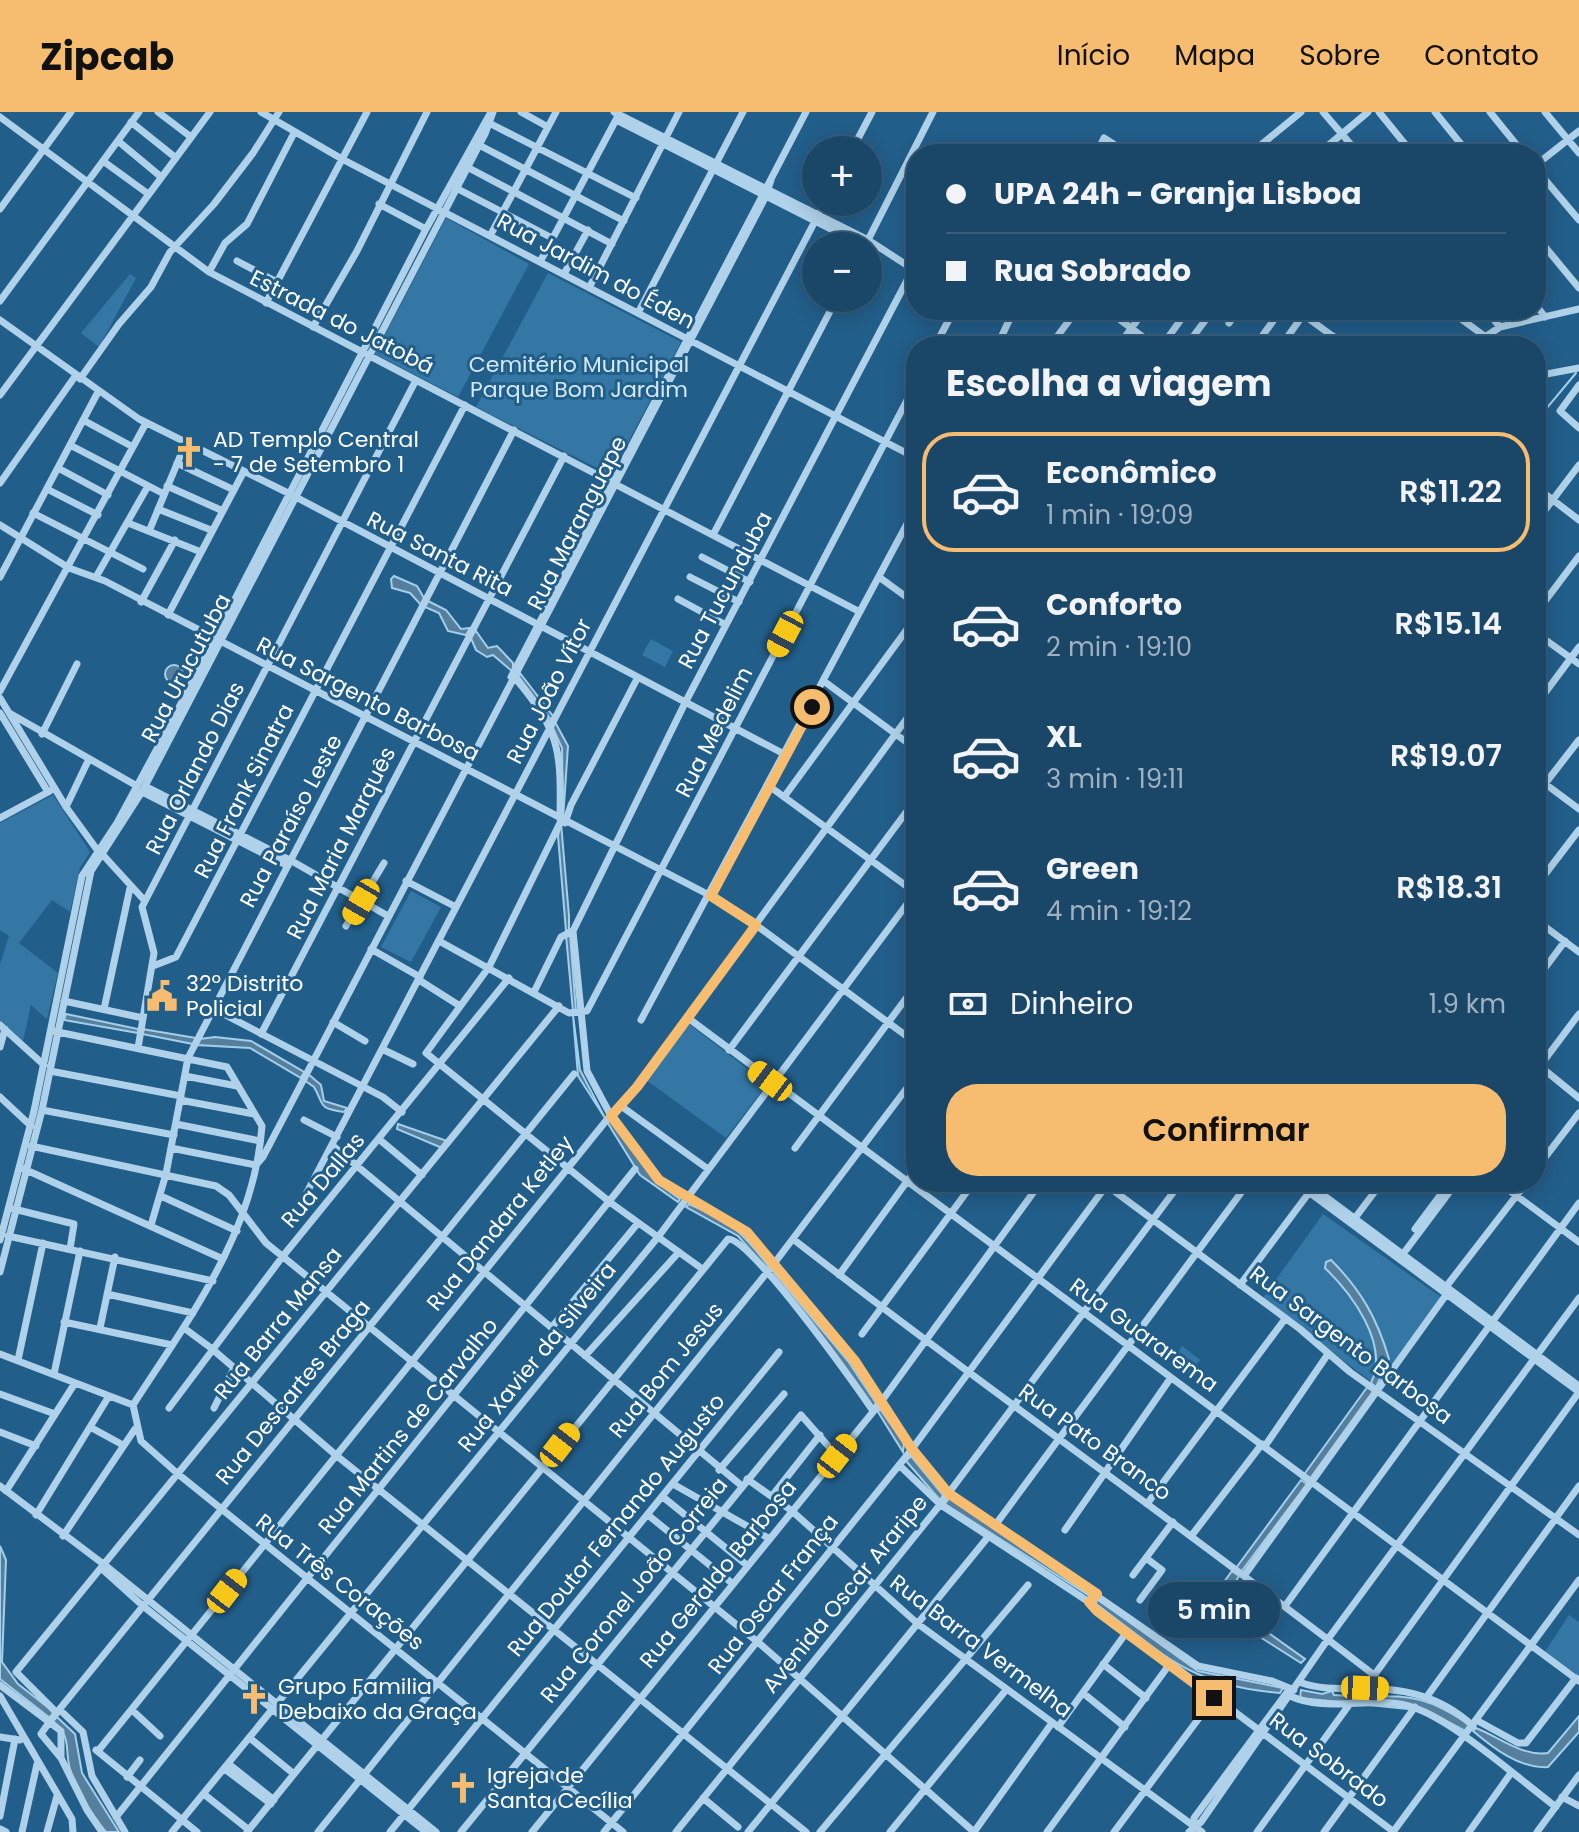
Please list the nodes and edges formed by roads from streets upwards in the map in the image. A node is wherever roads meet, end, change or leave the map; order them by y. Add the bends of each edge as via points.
1 (71, 112) edge
2 (139, 112) edge
3 (158, 112) edge
4 (195, 112) edge
5 (261, 112) edge
6 (279, 112) edge
7 (367, 112) edge
8 (427, 112) edge
9 (492, 112) edge
10 (521, 112) edge
11 (556, 112) edge
12 (679, 112) edge
13 (743, 112) edge
14 (806, 112) edge
15 (872, 112) edge
16 (933, 112) edge
17 (1301, 112) edge
18 (1323, 112) edge
19 (1368, 112) edge
20 (1379, 112) edge
21 (1435, 112) edge
22 (1490, 112) edge
23 (1545, 112) edge
24 (617, 115) edge
25 (207, 116) edge
26 (2, 117) edge
27 (273, 120) junction
28 (131, 122) junction
29 (488, 122) junction
30 (548, 127) junction
31 (1579, 131) edge
32 (294, 133) junction
33 (1342, 133) junction
34 (859, 136) edge
35 (191, 137) junction
36 (1568, 140) junction
37 (118, 141) junction
38 (664, 142) junction
39 (918, 144) edge
40 (1262, 144) edge
41 (1329, 144) edge
42 (1351, 144) edge
43 (1405, 144) edge
44 (1461, 144) edge
45 (1516, 144) edge
46 (479, 145) junction
47 (537, 148) junction
48 (44, 150) junction
49 (1579, 153) edge
50 (176, 158) junction
51 (342, 159) junction
52 (1546, 159) edge
53 (103, 161) junction
54 (467, 167) junction
55 (715, 168) junction
56 (906, 168) edge
57 (526, 169) junction
58 (587, 173) junction
59 (160, 176) junction
60 (1546, 179) edge
61 (87, 182) junction
62 (389, 183) junction
63 (456, 188) junction
64 (514, 191) junction
65 (147, 193) junction
66 (765, 193) junction
67 (575, 196) junction
68 (636, 198) junction
69 (379, 204) junction
70 (0, 209) edge
71 (440, 210) junction
72 (503, 213) junction
73 (131, 216) junction
74 (818, 216) edge
75 (564, 217) junction
76 (816, 219) junction
77 (1579, 220) edge
78 (624, 221) junction
79 (426, 229) junction
80 (588, 230) junction
81 (842, 232) edge
82 (875, 232) edge
83 (490, 236) junction
84 (552, 238) junction
85 (612, 244) junction
86 (175, 247) junction
87 (1546, 248) edge
88 (882, 252) edge
89 (237, 261) dead end
90 (540, 262) junction
91 (906, 265) edge
92 (209, 272) junction
93 (564, 274) junction
94 (277, 282) junction
95 (906, 287) edge
96 (589, 288) junction
97 (1579, 288) edge
98 (0, 301) edge
99 (266, 303) junction
100 (1579, 309) edge
101 (830, 312) edge
102 (638, 313) junction
103 (1546, 317) edge
104 (0, 320) edge
105 (1010, 320) edge
106 (1120, 320) edge
107 (1137, 320) edge
108 (1231, 320) edge
109 (1311, 320) edge
110 (1462, 320) edge
111 (1494, 320) edge
112 (1532, 320) edge
113 (1229, 323) dead end
114 (313, 327) junction
115 (1500, 327) junction
116 (1131, 328) junction
117 (1002, 336) edge
118 (1125, 336) edge
119 (1141, 336) edge
120 (1333, 336) edge
121 (1484, 336) edge
122 (1486, 336) edge
123 (689, 340) junction
124 (37, 347) junction
125 (366, 355) junction
126 (740, 366) junction
127 (1579, 368) edge
128 (1547, 372) edge
129 (78, 377) junction
130 (416, 380) junction
131 (1579, 385) edge
132 (790, 390) junction
133 (98, 392) junction
134 (0, 395) edge
135 (906, 402) edge
136 (465, 405) junction
137 (837, 415) junction
138 (83, 420) junction
139 (146, 423) junction
140 (1579, 428) edge
141 (514, 430) junction
142 (886, 441) junction
143 (186, 442) junction
144 (70, 445) junction
145 (133, 447) junction
146 (906, 452) edge
147 (564, 456) junction
148 (177, 463) junction
149 (1579, 465) edge
150 (58, 468) junction
151 (121, 471) junction
152 (244, 471) junction
153 (614, 482) junction
154 (0, 483) edge
155 (148, 486) junction
156 (47, 489) junction
157 (166, 490) junction
158 (234, 490) junction
159 (1546, 494) edge
160 (108, 495) junction
161 (293, 496) junction
162 (1553, 499) junction
163 (1546, 508) edge
164 (158, 509) junction
165 (664, 509) junction
166 (223, 511) junction
167 (33, 513) junction
168 (98, 515) junction
169 (1579, 520) edge
170 (128, 523) junction
171 (342, 523) junction
172 (0, 525) edge
173 (906, 526) edge
174 (150, 529) junction
175 (211, 530) junction
176 (713, 535) junction
177 (20, 538) junction
178 (85, 540) junction
179 (175, 540) junction
180 (390, 549) junction
181 (109, 551) junction
182 (201, 552) junction
183 (1579, 556) edge
184 (702, 557) dead end
185 (762, 561) junction
186 (69, 568) junction
187 (143, 569) dead end
188 (440, 575) junction
189 (0, 577) edge
190 (96, 577) junction
191 (690, 577) dead end
192 (879, 577) junction
193 (750, 582) junction
194 (810, 586) junction
195 (906, 597) edge
196 (489, 598) junction
197 (678, 599) dead end
198 (1546, 600) edge
199 (141, 602) junction
200 (739, 602) junction
201 (860, 612) junction
202 (168, 615) junction
203 (726, 625) junction
204 (540, 627) junction
205 (906, 630) edge
206 (1546, 640) edge
207 (216, 641) junction
208 (1579, 647) edge
209 (589, 652) junction
210 (1571, 658) junction
211 (77, 664) dead end
212 (1579, 664) edge
213 (267, 668) junction
214 (638, 677) junction
215 (516, 679) junction
216 (825, 682) junction
217 (0, 691) edge
218 (1546, 692) edge
219 (315, 693) junction
220 (0, 698) edge
221 (852, 702) junction
222 (685, 703) junction
223 (4, 713) edge
224 (365, 718) junction
225 (906, 720) edge
226 (551, 727) junction
227 (735, 729) junction
228 (896, 733) junction
229 (42, 734) junction
230 (1579, 740) edge
231 (906, 741) edge
232 (413, 744) junction
233 (786, 755) junction
234 (88, 761) junction
235 (466, 770) junction
236 (1546, 782) edge
237 (769, 786) junction
238 (1546, 786) edge
239 (141, 788) junction
240 (52, 790) junction
241 (514, 796) junction
242 (784, 797) junction
243 (66, 807) junction
244 (1579, 809) edge
245 (906, 813) edge
246 (192, 814) junction
247 (0, 818) edge
248 (562, 821) junction
249 (827, 829) junction
250 (1579, 830) edge
251 (240, 839) junction
252 (613, 846) junction
253 (100, 853) junction
254 (870, 862) junction
255 (384, 863) dead end
256 (290, 864) junction
257 (662, 871) junction
258 (1546, 873) edge
259 (406, 881) junction
260 (130, 888) junction
261 (906, 888) edge
262 (337, 889) junction
263 (711, 896) junction
264 (145, 901) junction
265 (361, 902) junction
266 (906, 906) edge
267 (456, 907) junction
268 (78, 914) junction
269 (388, 916) junction
270 (756, 925) junction
271 (346, 926) dead end
272 (1546, 927) edge
273 (568, 933) junction
274 (439, 941) junction
275 (1565, 941) junction
276 (371, 949) junction
277 (1579, 952) edge
278 (799, 958) junction
279 (153, 966) junction
280 (489, 967) junction
281 (1546, 967) edge
282 (419, 978) junction
283 (509, 978) junction
284 (843, 991) junction
285 (534, 992) junction
286 (906, 998) edge
287 (64, 1001) junction
288 (460, 1006) junction
289 (559, 1006) junction
290 (104, 1009) junction
291 (214, 1009) junction
292 (577, 1013) junction
293 (1579, 1014) edge
294 (143, 1018) junction
295 (688, 1018) junction
296 (641, 1020) dead end
297 (333, 1022) junction
298 (887, 1023) junction
299 (2, 1027) edge
300 (55, 1031) junction
301 (261, 1034) junction
302 (906, 1036) edge
303 (365, 1041) dead end
304 (0, 1047) edge
305 (138, 1048) junction
306 (382, 1049) junction
307 (729, 1050) junction
308 (1546, 1054) edge
309 (188, 1058) junction
310 (312, 1061) junction
311 (413, 1064) dead end
312 (440, 1064) junction
313 (47, 1068) junction
314 (1546, 1071) edge
315 (574, 1074) dead end
316 (185, 1076) junction
317 (774, 1083) junction
318 (237, 1086) junction
319 (363, 1087) junction
320 (906, 1089) edge
321 (0, 1097) edge
322 (181, 1098) junction
323 (1579, 1098) edge
324 (482, 1100) junction
325 (621, 1106) junction
326 (42, 1110) junction
327 (402, 1112) junction
328 (1579, 1113) edge
329 (254, 1114) junction
330 (611, 1116) junction
331 (818, 1116) junction
332 (304, 1120) dead end
333 (281, 1122) junction
334 (176, 1124) junction
335 (33, 1128) junction
336 (525, 1132) junction
337 (174, 1135) junction
338 (260, 1137) junction
339 (337, 1137) junction
340 (380, 1140) junction
341 (31, 1146) junction
342 (333, 1146) junction
343 (171, 1148) junction
344 (795, 1148) dead end
345 (861, 1149) junction
346 (1546, 1156) edge
347 (256, 1165) junction
348 (358, 1165) junction
349 (568, 1168) junction
350 (24, 1169) junction
351 (635, 1169) dead end
352 (708, 1169) junction
353 (166, 1174) junction
354 (422, 1175) junction
355 (906, 1181) edge
356 (906, 1183) edge
357 (920, 1192) edge
358 (966, 1192) edge
359 (1034, 1192) edge
360 (1100, 1192) edge
361 (1117, 1192) edge
362 (1173, 1192) edge
363 (1242, 1192) edge
364 (1307, 1192) edge
365 (1318, 1192) edge
366 (1374, 1192) edge
367 (1444, 1192) edge
368 (1447, 1192) edge
369 (1511, 1192) edge
370 (1519, 1192) edge
371 (161, 1196) junction
372 (305, 1196) dead end
373 (1516, 1196) junction
374 (688, 1198) junction
375 (1440, 1199) junction
376 (401, 1201) junction
377 (611, 1203) junction
378 (1579, 1203) edge
379 (14, 1209) junction
380 (949, 1215) junction
381 (244, 1217) junction
382 (1152, 1220) junction
383 (1353, 1220) junction
384 (638, 1223) junction
385 (151, 1225) junction
386 (1560, 1228) junction
387 (237, 1231) junction
388 (442, 1235) junction
389 (658, 1237) junction
390 (4, 1238) edge
391 (793, 1239) junction
392 (1579, 1242) edge
393 (43, 1243) junction
394 (994, 1248) junction
395 (2, 1249) edge
396 (70, 1249) junction
397 (80, 1251) junction
398 (679, 1252) junction
399 (1197, 1252) junction
400 (1399, 1255) junction
401 (283, 1256) junction
402 (115, 1257) junction
403 (223, 1259) junction
404 (701, 1268) junction
405 (771, 1268) junction
406 (485, 1271) junction
407 (0, 1272) edge
408 (839, 1275) junction
409 (1038, 1280) junction
410 (213, 1281) junction
411 (1240, 1285) junction
412 (1445, 1291) junction
413 (326, 1293) junction
414 (107, 1294) junction
415 (1579, 1298) edge
416 (527, 1306) junction
417 (882, 1308) junction
418 (193, 1313) junction
419 (1083, 1313) junction
420 (1285, 1319) junction
421 (64, 1322) junction
422 (1489, 1322) junction
423 (369, 1327) junction
424 (552, 1327) junction
425 (100, 1328) junction
426 (184, 1328) junction
427 (862, 1334) dead end
428 (924, 1340) junction
429 (570, 1343) junction
430 (172, 1345) junction
431 (1128, 1346) junction
432 (211, 1348) junction
433 (779, 1352) dead end
434 (0, 1354) edge
435 (1328, 1354) junction
436 (585, 1356) junction
437 (1535, 1356) junction
438 (18, 1360) junction
439 (412, 1360) junction
440 (234, 1368) junction
441 (970, 1372) junction
442 (54, 1374) junction
443 (611, 1378) junction
444 (1170, 1379) junction
445 (75, 1383) junction
446 (252, 1384) junction
447 (1579, 1386) edge
448 (1378, 1390) junction
449 (1579, 1392) edge
450 (0, 1394) edge
451 (784, 1394) dead end
452 (109, 1396) junction
453 (455, 1397) junction
454 (881, 1402) junction
455 (133, 1405) junction
456 (1015, 1406) junction
457 (169, 1408) dead end
458 (214, 1408) dead end
459 (873, 1411) junction
460 (1216, 1411) junction
461 (55, 1414) junction
462 (654, 1415) junction
463 (295, 1419) junction
464 (1418, 1420) junction
465 (90, 1427) junction
466 (135, 1429) junction
467 (0, 1432) edge
468 (499, 1433) junction
469 (820, 1435) junction
470 (1059, 1439) junction
471 (123, 1445) junction
472 (1263, 1445) junction
473 (36, 1446) junction
474 (912, 1449) junction
475 (698, 1452) junction
476 (1465, 1452) junction
477 (337, 1456) junction
478 (837, 1456) junction
479 (899, 1465) junction
480 (542, 1467) junction
481 (719, 1470) junction
482 (1106, 1472) junction
483 (178, 1474) junction
484 (744, 1483) junction
485 (1310, 1483) junction
486 (673, 1484) junction
487 (1512, 1486) junction
488 (1579, 1486) edge
489 (3, 1489) edge
490 (380, 1490) junction
491 (948, 1493) junction
492 (772, 1496) junction
493 (663, 1497) junction
494 (585, 1501) junction
495 (1147, 1504) junction
496 (941, 1505) junction
497 (220, 1510) junction
498 (722, 1510) junction
499 (792, 1511) junction
500 (1352, 1513) junction
501 (36, 1515) junction
502 (648, 1515) junction
503 (1556, 1518) junction
504 (1173, 1522) junction
505 (996, 1524) junction
506 (425, 1525) junction
507 (1065, 1530) dead end
508 (706, 1531) junction
509 (1192, 1535) junction
510 (1579, 1535) edge
511 (63, 1536) junction
512 (629, 1537) junction
513 (988, 1537) junction
514 (770, 1539) junction
515 (262, 1545) junction
516 (1397, 1546) junction
517 (832, 1548) junction
518 (691, 1550) junction
519 (1146, 1558) junction
520 (469, 1559) junction
521 (102, 1566) junction
522 (748, 1566) junction
523 (673, 1573) junction
524 (1133, 1575) dead end
525 (1244, 1576) junction
526 (307, 1579) junction
527 (1579, 1580) edge
528 (1442, 1581) junction
529 (733, 1584) junction
530 (1028, 1585) dead end
531 (875, 1588) junction
532 (511, 1594) junction
533 (1097, 1594) junction
534 (1140, 1600) dead end
535 (1089, 1602) junction
536 (145, 1604) junction
537 (1285, 1606) junction
538 (715, 1607) junction
539 (1489, 1612) junction
540 (351, 1614) junction
541 (918, 1624) junction
542 (555, 1628) junction
543 (1126, 1633) junction
544 (189, 1639) junction
545 (1328, 1639) junction
546 (759, 1643) junction
547 (1530, 1645) junction
548 (395, 1647) junction
549 (964, 1658) junction
550 (597, 1662) junction
551 (1103, 1664) junction
552 (1169, 1665) junction
553 (233, 1674) junction
554 (1374, 1675) junction
555 (801, 1678) junction
556 (1300, 1679) junction
557 (1578, 1680) edge
558 (439, 1682) junction
559 (0, 1685) edge
560 (1365, 1688) junction
561 (1006, 1690) junction
562 (1290, 1692) junction
563 (1083, 1693) junction
564 (1428, 1695) junction
565 (0, 1696) edge
566 (641, 1697) junction
567 (1146, 1698) junction
568 (1214, 1698) junction
569 (1349, 1705) junction
570 (1415, 1707) junction
571 (276, 1709) junction
572 (132, 1710) junction
573 (58, 1711) junction
574 (843, 1717) junction
575 (483, 1718) junction
576 (50, 1721) junction
577 (1476, 1723) junction
578 (1055, 1725) junction
579 (1125, 1727) junction
580 (1260, 1731) junction
581 (685, 1733) junction
582 (160, 1736) dead end
583 (0, 1737) edge
584 (15, 1739) junction
585 (251, 1739) junction
586 (1465, 1739) junction
587 (26, 1740) junction
588 (320, 1743) junction
589 (88, 1744) junction
590 (98, 1751) junction
591 (525, 1753) junction
592 (884, 1754) junction
593 (61, 1758) junction
594 (1102, 1759) junction
595 (140, 1760) dead end
596 (37, 1763) junction
597 (1306, 1764) junction
598 (228, 1768) junction
599 (728, 1768) junction
600 (1511, 1773) junction
601 (294, 1774) junction
602 (1579, 1775) edge
603 (127, 1777) junction
604 (363, 1777) junction
605 (140, 1787) junction
606 (567, 1789) junction
607 (924, 1789) junction
608 (1144, 1791) junction
609 (205, 1795) junction
610 (57, 1796) junction
611 (1562, 1797) junction
612 (703, 1798) junction
613 (1348, 1798) junction
614 (272, 1802) junction
615 (771, 1803) junction
616 (1579, 1806) edge
617 (1556, 1807) junction
618 (87, 1810) junction
619 (407, 1812) junction
620 (0, 1816) edge
621 (116, 1817) junction
622 (183, 1819) junction
623 (611, 1823) junction
624 (73, 1825) edge
625 (738, 1827) dead end
626 (0, 1829) edge
627 (1191, 1829) edge
628 (248, 1831) edge
629 (6, 1832) edge
630 (22, 1832) edge
631 (47, 1832) edge
632 (102, 1832) edge
633 (125, 1832) edge
634 (172, 1832) edge
635 (197, 1832) edge
636 (318, 1832) edge
637 (390, 1832) edge
638 (426, 1832) edge
639 (436, 1832) edge
640 (461, 1832) edge
641 (532, 1832) edge
642 (604, 1832) edge
643 (623, 1832) edge
644 (676, 1832) edge
645 (748, 1832) edge
646 (806, 1832) edge
647 (820, 1832) edge
648 (890, 1832) edge
649 (974, 1832) edge
650 (1047, 1832) edge
651 (1114, 1832) edge
652 (1202, 1832) edge
653 (1257, 1832) edge
654 (1324, 1832) edge
655 (1393, 1832) edge
656 (1469, 1832) edge
657 (1537, 1832) edge

1 - 48 street
2 - 28 street
3 - 35 street
4 - 25 street
5 - 27 street, Rua Jardim do Éden
6 - 27 street
7 - 51 street
8 - 62 street
9 - 29 street, Rua Urucutuba
10 - 30 street
11 - 30 street
12 - 38 street
13 - 55 street
14 - 66 street, Rua Maranguape
15 - 34 street
16 - 39 street
17 - 40 street
18 - 33 street
19 - 33 street
20 - 43 street
21 - 44 street
22 - 45 street
23 - 36 street
24 - 38 street
24 - 58 street
25 - 35 street
26 - 48 street, Estrada do Jatobá
27 - 32 street, Rua Jardim do Éden
27 - 86 street via 220,197
28 - 37 street
28 - 50 street
29 - 46 street, Rua Urucutuba
29 - 47 street
29 - 71 street, Rua Urucutuba
30 - 47 street
31 - 36 street
32 - 51 street, Rua Jardim do Éden
32 - 92 street via 247,224 225,243
33 - 41 street
33 - 42 street
35 - 50 street
36 - 49 street
36 - 52 street
37 - 53 street
37 - 59 street
38 - 55 street
38 - 68 street
46 - 54 street, Rua Urucutuba
46 - 57 street
47 - 57 street
47 - 58 street
48 - 61 street, Estrada do Jatobá
48 - 70 street
50 - 59 street
51 - 62 street, Rua Jardim do Éden
51 - 94 street
53 - 61 street
53 - 65 street
54 - 63 street, Rua Urucutuba
54 - 64 street
55 - 66 street
55 - 102 street
56 - 82 street
57 - 64 street
57 - 67 street
58 - 67 street
58 - 68 street
59 - 65 street
60 - 77 street
61 - 73 street, Estrada do Jatobá
61 - 98 street
62 - 69 street
62 - 71 street, Rua Jardim do Éden
63 - 71 street, Rua Urucutuba
63 - 72 street
64 - 72 street
64 - 75 street
65 - 73 street
66 - 76 street
66 - 123 street, Rua Maranguape
67 - 75 street
67 - 78 street
68 - 78 street
69 - 79 street
69 - 114 street
71 - 79 street, Rua Urucutuba
71 - 83 street, Rua Jardim do Éden
71 - 125 street, Rua Urucutuba
72 - 83 street
72 - 84 street
73 - 86 street, Estrada do Jatobá
73 - 124 street
74 - 76 street, Rua João Vítor
75 - 80 street
75 - 84 street
76 - 81 street
76 - 126 street, Rua João Vítor
78 - 85 street
79 - 125 street, Rua Urucutuba
80 - 85 street
80 - 93 street
83 - 90 street, Rua Jardim do Éden
84 - 90 street
85 - 96 street
86 - 92 street, Estrada do Jatobá
86 - 129 street via 151,287
87 - 97 street
88 - 91 street
89 - 94 street
90 - 93 street, Rua Jardim do Éden
92 - 99 street, Estrada do Jatobá
93 - 96 street, Rua Jardim do Éden
94 - 99 street
95 - 137 street, Rua Tucunduba
96 - 102 street, Rua Jardim do Éden
99 - 114 street, Estrada do Jatobá
100 - 103 street
101 - 132 street
102 - 123 street, Rua Jardim do Éden
104 - 124 street, Rua Santa Rita
105 - 117 street
106 - 116 street
107 - 116 street
108 - 113 street
109 - 120 street
110 - 121 street
111 - 115 street
112 - 115 street
114 - 125 street, Estrada do Jatobá
115 - 122 street
116 - 118 street
116 - 119 street
123 - 126 street, Rua Jardim do Éden
123 - 153 street, Rua Maranguape
124 - 129 street, Rua Santa Rita
124 - 134 street
125 - 130 street, Estrada do Jatobá
125 - 161 street, Rua Urucutuba
126 - 132 street, Rua Jardim do Éden
126 - 165 street, Rua João Vítor
127 - 128 street
129 - 133 street, Rua Santa Rita
129 - 154 street
130 - 136 street, Estrada do Jatobá
130 - 171 street, Rua Orlando Dias
131 - 140 street via 1560,411
132 - 137 street, Rua Jardim do Éden
132 - 176 street
133 - 138 street
133 - 139 street, Rua Santa Rita
135 - 142 street, Rua Medelim
136 - 141 street, Estrada do Jatobá
136 - 180 street, Rua Frank Sinatra
137 - 142 street, Rua Jardim do Éden
137 - 185 street, Rua Tucunduba
138 - 144 street
138 - 145 street
139 - 143 street, Rua Santa Rita
139 - 145 street
141 - 147 street, Estrada do Jatobá
141 - 188 street, Rua Paraíso Leste
142 - 146 street, Rua Jardim do Éden
142 - 194 street, Rua Medelim
143 - 148 street
143 - 152 street, Rua Santa Rita
144 - 150 street
144 - 151 street
145 - 151 street
147 - 153 street, Estrada do Jatobá
147 - 196 street, Rua Maria Marquês
148 - 157 street
148 - 158 street
149 - 162 street
150 - 156 street
150 - 160 street
151 - 155 street
151 - 160 street
152 - 158 street
152 - 161 street, Rua Santa Rita
153 - 165 street, Estrada do Jatobá
153 - 204 street, Rua Maranguape
155 - 157 street
155 - 170 street
156 - 167 street
156 - 168 street
157 - 164 street
157 - 166 street
158 - 166 street
159 - 162 street
160 - 168 street
161 - 171 street, Rua Santa Rita
161 - 207 street, Rua Urucutuba
162 - 163 street
162 - 169 street
164 - 174 street
164 - 175 street
165 - 176 street, Estrada do Jatobá
165 - 209 street, Rua João Vítor
166 - 175 street
167 - 177 street
167 - 178 street
168 - 178 street
170 - 174 street
170 - 181 street
171 - 180 street, Rua Santa Rita
171 - 213 street, Rua Orlando Dias
172 - 177 street, Rua Sargento Barbosa
173 - 192 street
174 - 179 street
175 - 182 street
176 - 185 street, Estrada do Jatobá
177 - 186 street, Rua Sargento Barbosa
177 - 189 street
178 - 181 street
178 - 186 street
179 - 182 street
179 - 199 street
180 - 188 street, Rua Santa Rita
180 - 219 street, Rua Frank Sinatra
181 - 187 street
181 - 190 street
182 - 202 street
183 - 198 street
184 - 193 street
185 - 193 street, Rua Tucunduba
185 - 194 street, Estrada do Jatobá
186 - 190 street, Rua Sargento Barbosa
186 - 217 street
188 - 196 street, Rua Santa Rita
188 - 224 street, Rua Paraíso Leste
190 - 199 street, Rua Sargento Barbosa
191 - 200 street
192 - 195 street
192 - 201 street
193 - 200 street, Rua Tucunduba
194 - 201 street, Estrada do Jatobá
194 - 227 street, Rua Medelim
196 - 204 street, Rua Santa Rita
196 - 232 street, Rua Maria Marquês
197 - 203 street
199 - 202 street, Rua Sargento Barbosa
200 - 203 street, Rua Tucunduba
201 - 216 street
202 - 207 street, Rua Sargento Barbosa
203 - 222 street, Rua Tucunduba
204 - 209 street, Rua Santa Rita
204 - 215 street, Rua Maranguape
204 - 235 street, Rua Maranguape
205 - 221 street
206 - 210 street
207 - 213 street, Rua Sargento Barbosa
207 - 239 street, Rua Urucutuba
208 - 210 street
209 - 214 street, Rua Santa Rita
209 - 226 street, Rua João Vítor
210 - 212 street
210 - 218 street
211 - 229 street
213 - 219 street, Rua Sargento Barbosa
213 - 246 street, Rua Orlando Dias
214 - 222 street, Rua Santa Rita
214 - 248 street
215 - 226 street
215 - 235 street, Rua Maranguape
216 - 221 street
216 - 233 street
219 - 224 street, Rua Sargento Barbosa
219 - 251 street, Rua Frank Sinatra
220 - 223 street
221 - 228 street
221 - 242 street
222 - 227 street, Rua Santa Rita
222 - 252 street, Rua Tucunduba
223 - 229 street
223 - 240 street
224 - 232 street, Rua Sargento Barbosa
224 - 256 street, Rua Paraíso Leste
225 - 228 street, Rua Dandara Ketley
226 - 241 street, Rua João Vítor
226 - 248 street via 559,754
227 - 233 street, Rua Santa Rita
227 - 257 street, Rua Medelim
228 - 231 street
228 - 249 street, Rua Dandara Ketley
229 - 234 street
230 - 236 street
232 - 235 street, Rua Sargento Barbosa
232 - 262 street, Rua Maria Marquês
233 - 237 street
234 - 239 street
234 - 243 street
235 - 241 street, Rua Sargento Barbosa
235 - 259 street, Rua Maranguape
237 - 242 street
237 - 263 street
238 - 244 street
239 - 246 street
239 - 253 street, Rua Urucutuba
240 - 243 street
240 - 247 street
241 - 248 street, Rua Sargento Barbosa
241 - 267 street, Rua João Vítor
242 - 249 street
243 - 253 street
245 - 254 street
246 - 251 street
246 - 264 street, Rua Orlando Dias
248 - 252 street, Rua Sargento Barbosa
248 - 280 street
249 - 254 street
249 - 270 street, Rua Dandara Ketley
250 - 258 street
251 - 256 street
251 - 279 street, Rua Frank Sinatra via 176,957
252 - 257 street, Rua Sargento Barbosa
252 - 273 street, Rua Tucunduba
253 - 260 street
253 - 268 street, Rua Urucutuba
254 - 261 street
254 - 278 street
255 - 265 street
256 - 262 street
256 - 291 street, Rua Paraíso Leste
257 - 263 street, Rua Sargento Barbosa
257 - 292 street, Rua Medelim
259 - 267 street
259 - 269 street, Rua Maranguape
260 - 264 street
260 - 290 street
262 - 265 street
262 - 301 street, Rua Maria Marquês
263 - 270 street, Rua Sargento Barbosa
263 - 296 street
264 - 279 street via 141,912 153,942
265 - 269 street
265 - 271 street
266 - 284 street, Rua Xavier da Silveira
267 - 274 street, Rua João Vítor
268 - 287 street, Rua Urucutuba
268 - 300 street, Rua Urucutuba
269 - 276 street, Rua Maranguape
270 - 278 street, Rua Sargento Barbosa
270 - 295 street, Rua Dandara Ketley
272 - 275 street
273 - 285 street, Rua Tucunduba
273 - 292 street, Rua Sobrado
274 - 280 street
274 - 282 street, Rua João Vítor
275 - 277 street
275 - 281 street
276 - 282 street
276 - 297 street, Rua Maranguape
278 - 284 street, Rua Sargento Barbosa
278 - 307 street
279 - 294 street
280 - 283 street
280 - 288 street
282 - 288 street
282 - 306 street, Rua João Vítor
283 - 285 street
283 - 312 street, Rua Dallas
284 - 298 street, Rua Sargento Barbosa
284 - 317 street, Rua Xavier da Silveira
285 - 289 street
286 - 298 street
287 - 290 street
287 - 300 street, Rua Urucutuba
288 - 312 street via 426,1051
289 - 292 street
289 - 324 street, Rua Barra Mansa
290 - 294 street
291 - 301 street
291 - 309 street, Rua Paraíso Leste
292 - 330 street, Rua Sobrado via 588,1076
293 - 308 street
294 - 305 street
295 - 307 street, Rua Guararema
295 - 325 street, Rua Dandara Ketley
297 - 303 street
297 - 310 street, Rua Maranguape
298 - 302 street, Rua Sargento Barbosa
298 - 331 street
299 - 304 street
299 - 313 street
300 - 305 street
300 - 313 street, Rua Urucutuba
301 - 310 street
305 - 309 street
306 - 311 street
306 - 319 street, Rua João Vítor
307 - 317 street, Rua Guararema
309 - 316 street, Rua Paraíso Leste
309 - 318 street via 230,1071
310 - 319 street
310 - 333 street, Rua Maranguape
312 - 324 street
312 - 327 street, Rua Dallas
313 - 322 street
313 - 326 street, Rua Urucutuba
313 - 335 street, Rua Urucutuba
314 - 323 street
315 - 336 street, Rua Descartes Braga
316 - 318 street
316 - 322 street, Rua Paraíso Leste
317 - 331 street, Rua Guararema
317 - 352 street, Rua Xavier da Silveira
318 - 329 street
319 - 327 street
319 - 339 street, Rua João Vítor
320 - 345 street, Rua Bom Jesus
321 - 335 street
322 - 329 street
322 - 334 street, Rua Paraíso Leste
324 - 336 street
324 - 354 street, Rua Barra Mansa
325 - 330 street, Rua Dandara Ketley
325 - 352 street
326 - 335 street, Rua Urucutuba
326 - 337 street
327 - 340 street, Rua Dallas
328 - 346 street
329 - 338 street
330 - 349 street, Rua Dandara Ketley
330 - 374 street, Rua Sobrado via 659,1180
331 - 344 street
331 - 345 street, Rua Guararema
332 - 339 street
333 - 338 street
333 - 347 street, Rua Maranguape
334 - 337 street, Rua Paraíso Leste
334 - 338 street
335 - 341 street, Rua Urucutuba
335 - 390 street, Rua Urucutuba
336 - 349 street
336 - 388 street, Rua Descartes Braga
337 - 343 street, Rua Paraíso Leste
338 - 347 street
339 - 342 street, Rua João Vítor
340 - 348 street, Rua Dallas
340 - 354 street
341 - 350 street, Rua Urucutuba
341 - 353 street
342 - 348 street, Rua Barra Vermelha
342 - 372 street, Rua João Vítor
343 - 347 street
343 - 353 street, Rua Paraíso Leste
345 - 355 street, Rua Guararema
345 - 391 street, Rua Bom Jesus
347 - 381 street
348 - 376 street, Rua Barra Vermelha
348 - 401 street, Rua Dallas
349 - 377 street
349 - 406 street, Rua Dandara Ketley
350 - 379 street, Rua Urucutuba
350 - 385 street
351 - 377 street, Rua Martins de Carvalho
352 - 374 street, Rua Xavier da Silveira
353 - 371 street, Rua Paraíso Leste
353 - 381 street via 221,1188
354 - 376 street, Rua Barra Mansa
356 - 408 street
357 - 380 street, Rua Guararema
358 - 380 street
359 - 394 street, Rua Geraldo Barbosa
360 - 409 street, Rua Oscar França
361 - 382 street, Rua Sargento Barbosa
362 - 382 street, Avenida Oscar Araripe
363 - 399 street
364 - 411 street
365 - 383 street
366 - 383 street
367 - 375 street
368 - 375 street
369 - 373 street
370 - 373 street
371 - 385 street, Rua Paraíso Leste
371 - 387 street
373 - 386 street
373 - 412 street
374 - 389 street, Rua Xavier da Silveira
374 - 405 street, Rua Sobrado via 738,1224
375 - 400 street
376 - 388 street, Rua Barra Vermelha
376 - 413 street, Rua Barra Mansa
377 - 384 street
377 - 416 street, Rua Martins de Carvalho
378 - 386 street
379 - 390 street, Rua Urucutuba
379 - 396 street via 74,1224
380 - 394 street, Rua Guararema
380 - 417 street
381 - 387 street
381 - 401 street
382 - 399 street, Rua Sargento Barbosa
382 - 419 street, Avenida Oscar Araripe
383 - 400 street
384 - 389 street
384 - 424 street
385 - 403 street
386 - 392 street
386 - 422 street
387 - 403 street
388 - 406 street, Rua Barra Vermelha
388 - 423 street, Rua Descartes Braga
389 - 398 street
389 - 429 street, Rua Xavier da Silveira
390 - 393 street
390 - 395 street, Rua Urucutuba
391 - 405 street, Rua Bom Jesus
391 - 408 street, Rua Pato Branco
393 - 396 street
393 - 438 street
394 - 409 street, Rua Guararema
394 - 428 street, Rua Geraldo Barbosa
395 - 407 street, Rua Urucutuba
396 - 397 street
397 - 402 street
397 - 421 street
398 - 404 street
398 - 436 street
399 - 411 street, Rua Sargento Barbosa
399 - 431 street
400 - 412 street
401 - 413 street
401 - 432 street, Rua Dallas
402 - 410 street
402 - 414 street
403 - 410 street
404 - 405 street via 735,1238
404 - 443 street
405 - 454 street, Rua Sobrado via 855,1361
405 - 459 street via 774,1284
405 - 462 street, Rua Bom Jesus
406 - 416 street, Rua Barra Vermelha
406 - 439 street, Rua Dandara Ketley
408 - 417 street, Rua Pato Branco
409 - 419 street, Rua Guararema
409 - 441 street, Rua Oscar França
410 - 418 street
411 - 420 street, Rua Sargento Barbosa
412 - 422 street
412 - 448 street
413 - 423 street
413 - 446 street, Rua Barra Mansa
414 - 418 street
414 - 425 street
415 - 437 street
416 - 424 street, Rua Barra Vermelha
416 - 453 street, Rua Martins de Carvalho
417 - 427 street
417 - 428 street, Rua Pato Branco
418 - 426 street
419 - 431 street, Rua Guararema
419 - 456 street, Avenida Oscar Araripe
420 - 435 street, Rua Sargento Barbosa
420 - 460 street
421 - 425 street
421 - 442 street
422 - 437 street
422 - 464 street
423 - 439 street
423 - 463 street, Rua Descartes Braga
424 - 429 street, Rua Barra Vermelha
425 - 430 street
426 - 430 street
426 - 432 street
428 - 441 street, Rua Pato Branco
428 - 454 street, Rua Geraldo Barbosa
429 - 436 street, Rua Barra Vermelha
429 - 468 street, Rua Xavier da Silveira
430 - 455 street
431 - 444 street, Rua Guararema
431 - 470 street
432 - 440 street
432 - 457 street, Rua Dallas
433 - 475 street, Rua Doutor Fernando Augusto
434 - 438 street
435 - 448 street, Rua Sargento Barbosa
435 - 472 street
436 - 443 street, Rua Barra Vermelha
437 - 447 street
437 - 449 street
437 - 476 street
438 - 442 street
439 - 453 street
439 - 477 street, Rua Dandara Ketley
440 - 446 street
440 - 458 street
441 - 456 street, Rua Pato Branco
441 - 474 street, Rua Oscar França
442 - 445 street
443 - 462 street, Rua Barra Vermelha
443 - 480 street
444 - 460 street, Rua Guararema
444 - 482 street
445 - 452 street
445 - 461 street
446 - 463 street
446 - 483 street, Rua Barra Mansa
448 - 464 street, Rua Sargento Barbosa
448 - 485 street
449 - 487 street
450 - 461 street
451 - 481 street
452 - 455 street
452 - 465 street
453 - 468 street
453 - 490 street, Rua Martins de Carvalho
454 - 459 street, Rua Geraldo Barbosa
454 - 474 street, Rua Sobrado
455 - 466 street
456 - 470 street, Rua Pato Branco
456 - 491 street, Avenida Oscar Araripe
459 - 478 street, Rua Geraldo Barbosa
460 - 472 street, Rua Guararema
460 - 495 street
461 - 473 street
462 - 475 street, Rua Barra Vermelha
462 - 494 street, Rua Bom Jesus
463 - 477 street
463 - 497 street, Rua Descartes Braga
464 - 476 street, Rua Sargento Barbosa
464 - 500 street
465 - 471 street
465 - 501 street
466 - 471 street
466 - 483 street, Rua Três Corações
467 - 473 street
468 - 480 street
468 - 506 street, Rua Xavier da Silveira
469 - 478 street, Rua Coronel João Correia
469 - 484 street, Rua Coronel João Correia via 801,1415
469 - 492 street
470 - 482 street, Rua Pato Branco
470 - 505 street
471 - 511 street
472 - 485 street, Rua Guararema
472 - 509 street
473 - 489 street
474 - 479 street, Rua Oscar França
474 - 491 street, Rua Sobrado
475 - 481 street, Rua Barra Vermelha
475 - 486 street, Rua Doutor Fernando Augusto
476 - 487 street, Rua Sargento Barbosa
476 - 516 street
477 - 490 street
477 - 515 street, Rua Dandara Ketley
478 - 499 street, Rua Geraldo Barbosa
479 - 496 street, Rua Sobrado
479 - 517 street, Rua Oscar França
480 - 494 street
480 - 520 street
481 - 484 street, Rua Barra Vermelha
482 - 495 street, Rua Pato Branco
482 - 507 street
483 - 497 street, Rua Três Corações
483 - 521 street, Rua Barra Mansa
484 - 492 street, Rua Barra Vermelha
484 - 498 street, Rua Coronel João Correia
485 - 500 street, Rua Guararema
485 - 525 street
486 - 493 street, Rua Doutor Fernando Augusto
486 - 498 street
487 - 503 street, Rua Sargento Barbosa
487 - 528 street
488 - 503 street
489 - 501 street
490 - 506 street
490 - 526 street, Rua Martins de Carvalho
491 - 496 street, Avenida Oscar Araripe
491 - 505 street, Rua Sobrado
492 - 499 street, Rua Barra Vermelha
493 - 502 street, Rua Doutor Fernando Augusto
493 - 508 street
494 - 512 street
494 - 532 street, Rua Bom Jesus
495 - 504 street, Rua Pato Branco
496 - 513 street, Rua Sobrado
496 - 531 street, Avenida Oscar Araripe
497 - 515 street, Rua Três Corações
497 - 536 street, Rua Descartes Braga
498 - 508 street, Rua Coronel João Correia
498 - 514 street
499 - 514 street, Rua Geraldo Barbosa
499 - 517 street, Rua Barra Vermelha
500 - 516 street, Rua Guararema
500 - 537 street
501 - 511 street
502 - 512 street, Rua Doutor Fernando Augusto
502 - 518 street
503 - 510 street, Rua Sargento Barbosa
503 - 539 street
504 - 509 street, Rua Pato Branco
504 - 519 street
505 - 533 street, Rua Sobrado
506 - 520 street
506 - 540 street, Rua Xavier da Silveira
508 - 518 street, Rua Coronel João Correia
508 - 522 street
509 - 525 street, Rua Pato Branco
511 - 521 street
512 - 523 street
512 - 542 street, Rua Doutor Fernando Augusto
513 - 535 street, Rua Sobrado
513 - 541 street
514 - 522 street, Rua Geraldo Barbosa
515 - 526 street, Rua Três Corações
515 - 544 street, Rua Dandara Ketley
516 - 528 street, Rua Guararema
516 - 545 street
517 - 531 street, Rua Barra Vermelha
517 - 546 street, Rua Oscar França
518 - 523 street, Rua Coronel João Correia
518 - 529 street
519 - 524 street
519 - 534 street via 1162,1570
520 - 532 street
520 - 548 street
521 - 536 street
521 - 573 street, Rua Barra Mansa via 16,1672
522 - 529 street, Rua Geraldo Barbosa
523 - 538 street
523 - 550 street, Rua Coronel João Correia
525 - 537 street, Rua Pato Branco
526 - 540 street, Rua Três Corações
526 - 553 street, Rua Martins de Carvalho
527 - 547 street
528 - 539 street, Rua Guararema
528 - 554 street
529 - 538 street, Rua Geraldo Barbosa
530 - 549 street
531 - 541 street, Rua Barra Vermelha
531 - 555 street, Avenida Oscar Araripe
532 - 542 street
532 - 558 street, Rua Bom Jesus
533 - 535 street
533 - 562 street, Rua Sobrado via 1198,1666 1272,1681
535 - 543 street, Rua Sobrado
536 - 544 street
536 - 573 street, Rua Descartes Braga
537 - 545 street, Rua Pato Branco
538 - 546 street
538 - 566 street, Rua Geraldo Barbosa
539 - 547 street, Rua Guararema
539 - 564 street
540 - 548 street, Rua Três Corações
540 - 571 street, Rua Xavier da Silveira
541 - 549 street, Rua Barra Vermelha
541 - 574 street
542 - 550 street
542 - 575 street, Rua Doutor Fernando Augusto
543 - 551 street
543 - 552 street, Rua Sobrado
544 - 553 street
544 - 572 street, Rua Dandara Ketley
545 - 554 street, Rua Pato Branco
545 - 556 street
546 - 555 street
546 - 581 street, Rua Oscar França
547 - 557 street, Rua Guararema
547 - 577 street
548 - 558 street, Rua Três Corações
548 - 588 street
549 - 561 street, Rua Barra Vermelha
549 - 592 street
550 - 566 street
550 - 591 street, Rua Coronel João Correia
551 - 563 street
551 - 567 street
552 - 567 street
552 - 568 street, Rua Sobrado
553 - 571 street
553 - 605 street, Rua Martins de Carvalho
554 - 560 street
555 - 574 street
555 - 599 street, Avenida Oscar Araripe
556 - 560 street via 1321,1689
556 - 562 street
557 - 577 street via 1526,1743
558 - 575 street, Rua Três Corações
558 - 604 street, Rua Bom Jesus
559 - 576 street
560 - 564 street
561 - 578 street, Rua Barra Vermelha
561 - 607 street
562 - 569 street, Rua Sobrado via 1313,1704
562 - 580 street
563 - 578 street
563 - 579 street
564 - 577 street
565 - 587 street
566 - 581 street
566 - 606 street, Rua Geraldo Barbosa
567 - 579 street
568 - 580 street, Rua Sobrado
568 - 608 street
569 - 570 street, Rua Sobrado
569 - 597 street
570 - 586 street
570 - 613 street
571 - 585 street, Rua Xavier da Silveira
571 - 588 street
572 - 582 street
572 - 590 street, Rua Dandara Ketley
573 - 576 street, Rua Descartes Braga
573 - 589 street via 80,1727
574 - 592 street
574 - 615 street
575 - 591 street, Rua Três Corações
575 - 619 street, Rua Doutor Fernando Augusto
576 - 593 street via 62,1734
576 - 593 street, Rua Descartes Braga via 41,1734
577 - 586 street
578 - 594 street, Rua Barra Vermelha
578 - 649 street
579 - 594 street
580 - 597 street, Rua Sobrado
580 - 627 street via 1201,1822
581 - 599 street
581 - 623 street, Rua Oscar França
583 - 584 street
584 - 587 street
584 - 620 street
585 - 598 street, Rua Xavier da Silveira
585 - 601 street
586 - 600 street
586 - 655 street
587 - 596 street
588 - 601 street
588 - 604 street
589 - 590 street
589 - 621 street via 92,1776
590 - 603 street
591 - 606 street, Rua Três Corações
591 - 640 street, Rua Coronel João Correia
592 - 607 street
592 - 647 street
593 - 618 street
594 - 608 street, Rua Barra Vermelha
594 - 650 street
595 - 603 street
596 - 610 street
596 - 630 street
597 - 613 street, Rua Sobrado
597 - 653 street
598 - 609 street, Rua Xavier da Silveira
598 - 614 street
599 - 612 street, Avenida Oscar Araripe
599 - 615 street
600 - 617 street
600 - 656 street
601 - 614 street
602 - 611 street
603 - 605 street
604 - 619 street
604 - 636 street, Rua Bom Jesus
605 - 621 street, Rua Martins de Carvalho
605 - 622 street
606 - 623 street, Rua Três Corações
606 - 641 street, Rua Geraldo Barbosa
607 - 648 street
607 - 649 street
608 - 627 street, Rua Barra Vermelha
608 - 651 street
609 - 622 street, Rua Xavier da Silveira
609 - 628 street
610 - 624 street
610 - 631 street
611 - 616 street
611 - 617 street
612 - 625 street
612 - 644 street, Avenida Oscar Araripe
613 - 654 street
613 - 655 street, Rua Sobrado
614 - 628 street
615 - 645 street
615 - 646 street
617 - 657 street
618 - 624 street
618 - 632 street
619 - 637 street, Rua Doutor Fernando Augusto
619 - 638 street
619 - 639 street
621 - 633 street
622 - 634 street, Rua Xavier da Silveira
622 - 635 street
623 - 642 street, Rua Oscar França
623 - 643 street, Rua Três Corações
626 - 629 street
627 - 652 street, Rua Barra Vermelha

